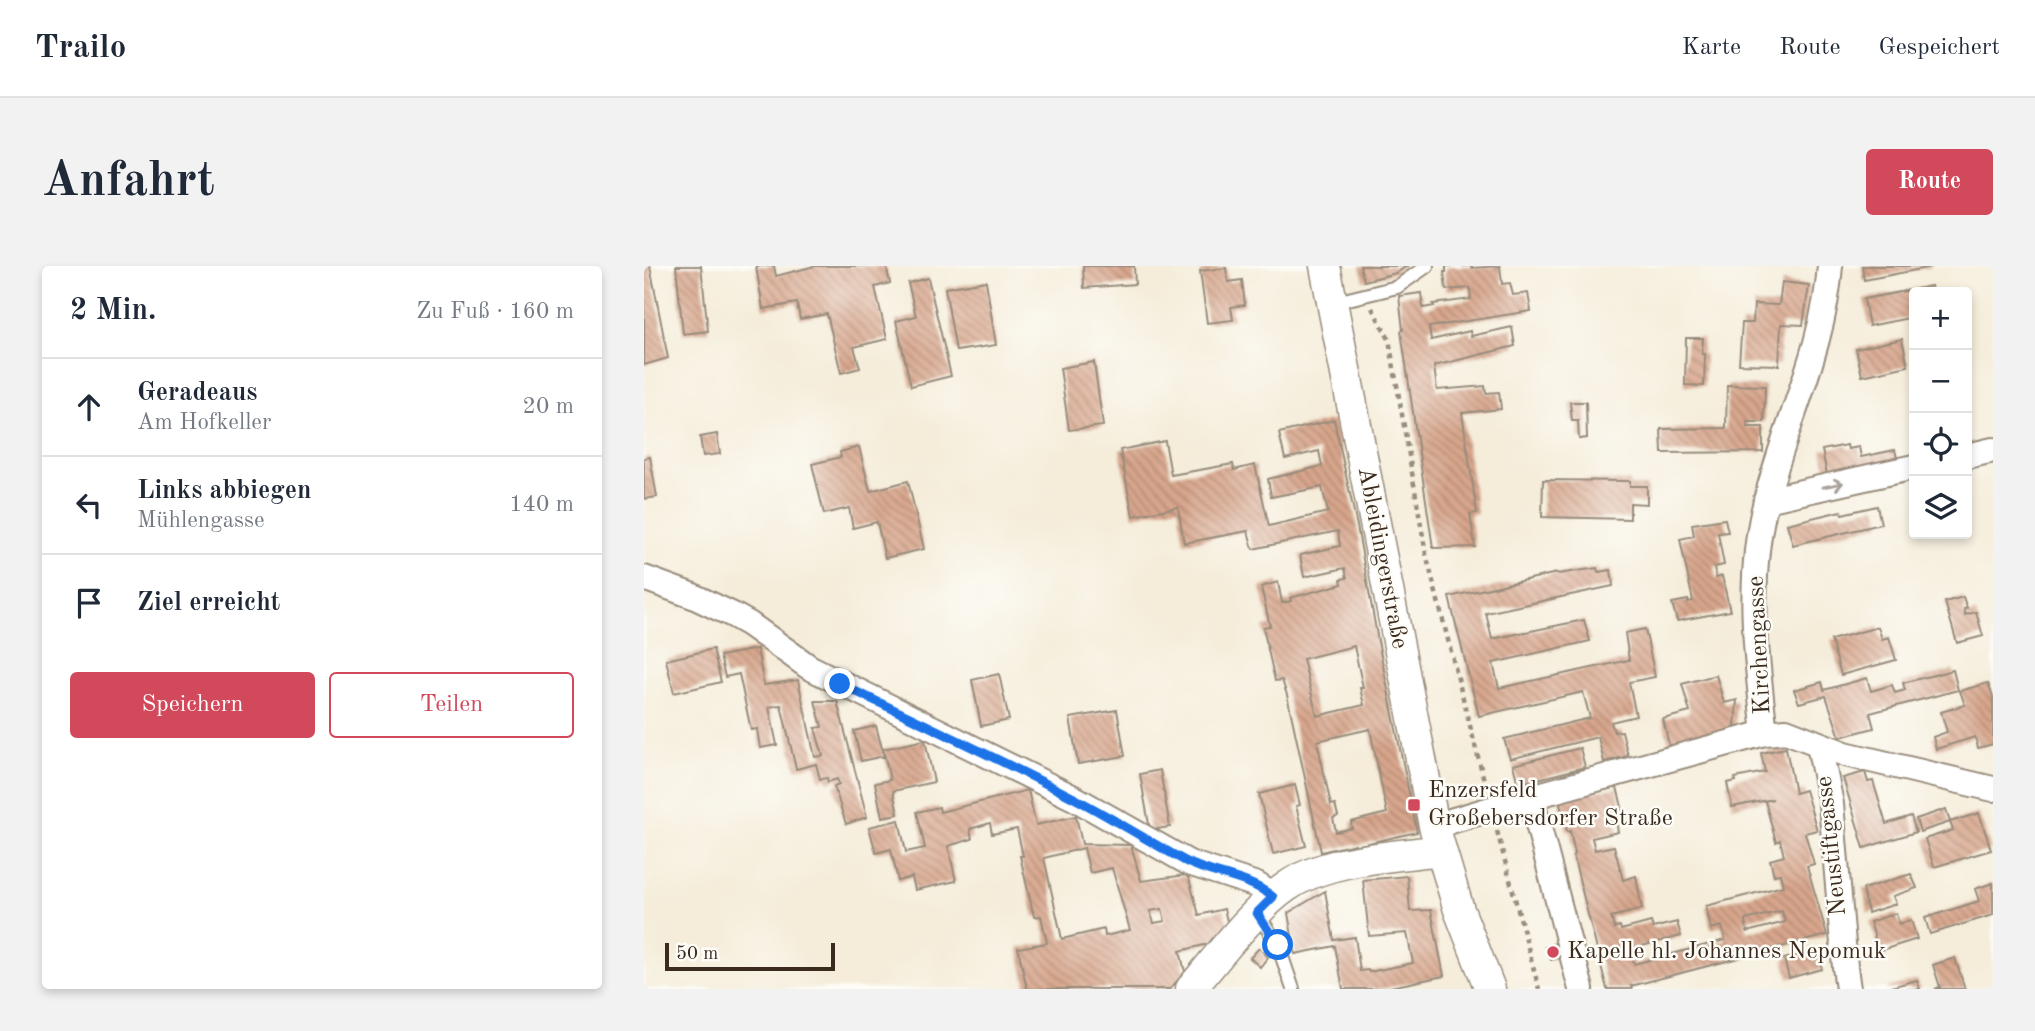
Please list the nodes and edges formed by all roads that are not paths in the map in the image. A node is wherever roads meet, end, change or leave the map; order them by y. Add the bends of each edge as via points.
1 (1325, 266) edge
2 (1427, 266) edge
3 (1830, 266) edge
4 (1332, 303) junction
5 (1993, 450) edge
6 (1972, 455) edge
7 (1909, 468) edge
8 (1766, 500) junction
9 (644, 578) edge
10 (1765, 733) junction
11 (1819, 745) junction
12 (1993, 789) edge
13 (1531, 797) junction
14 (1437, 838) junction
15 (1265, 905) junction
16 (1191, 989) edge
17 (1293, 989) edge
18 (1490, 989) edge
19 (1581, 989) edge
20 (1849, 989) edge

1 - 4 street, Ableidingerstraße
2 - 4 lane via 1397,287
3 - 8 street, Kirchengasse via 1824,317
4 - 14 street, Ableidingerstraße
5 - 6 street
8 -> 7 street
8 - 10 street, Kirchengasse via 1753,611
9 - 15 street via 733,615 809,667 1076,799 1189,863 1257,885
10 - 11 street via 1786,730
10 - 13 street, Kirchengasse
11 - 12 street
11 - 20 street, Neustiftgasse via 1832,812
13 - 14 street, Kirchengasse via 1491,808
13 - 19 street
14 - 15 street via 1328,868 1287,886
14 - 18 street, Ableidingerstraße
15 - 16 street
15 - 17 lane

